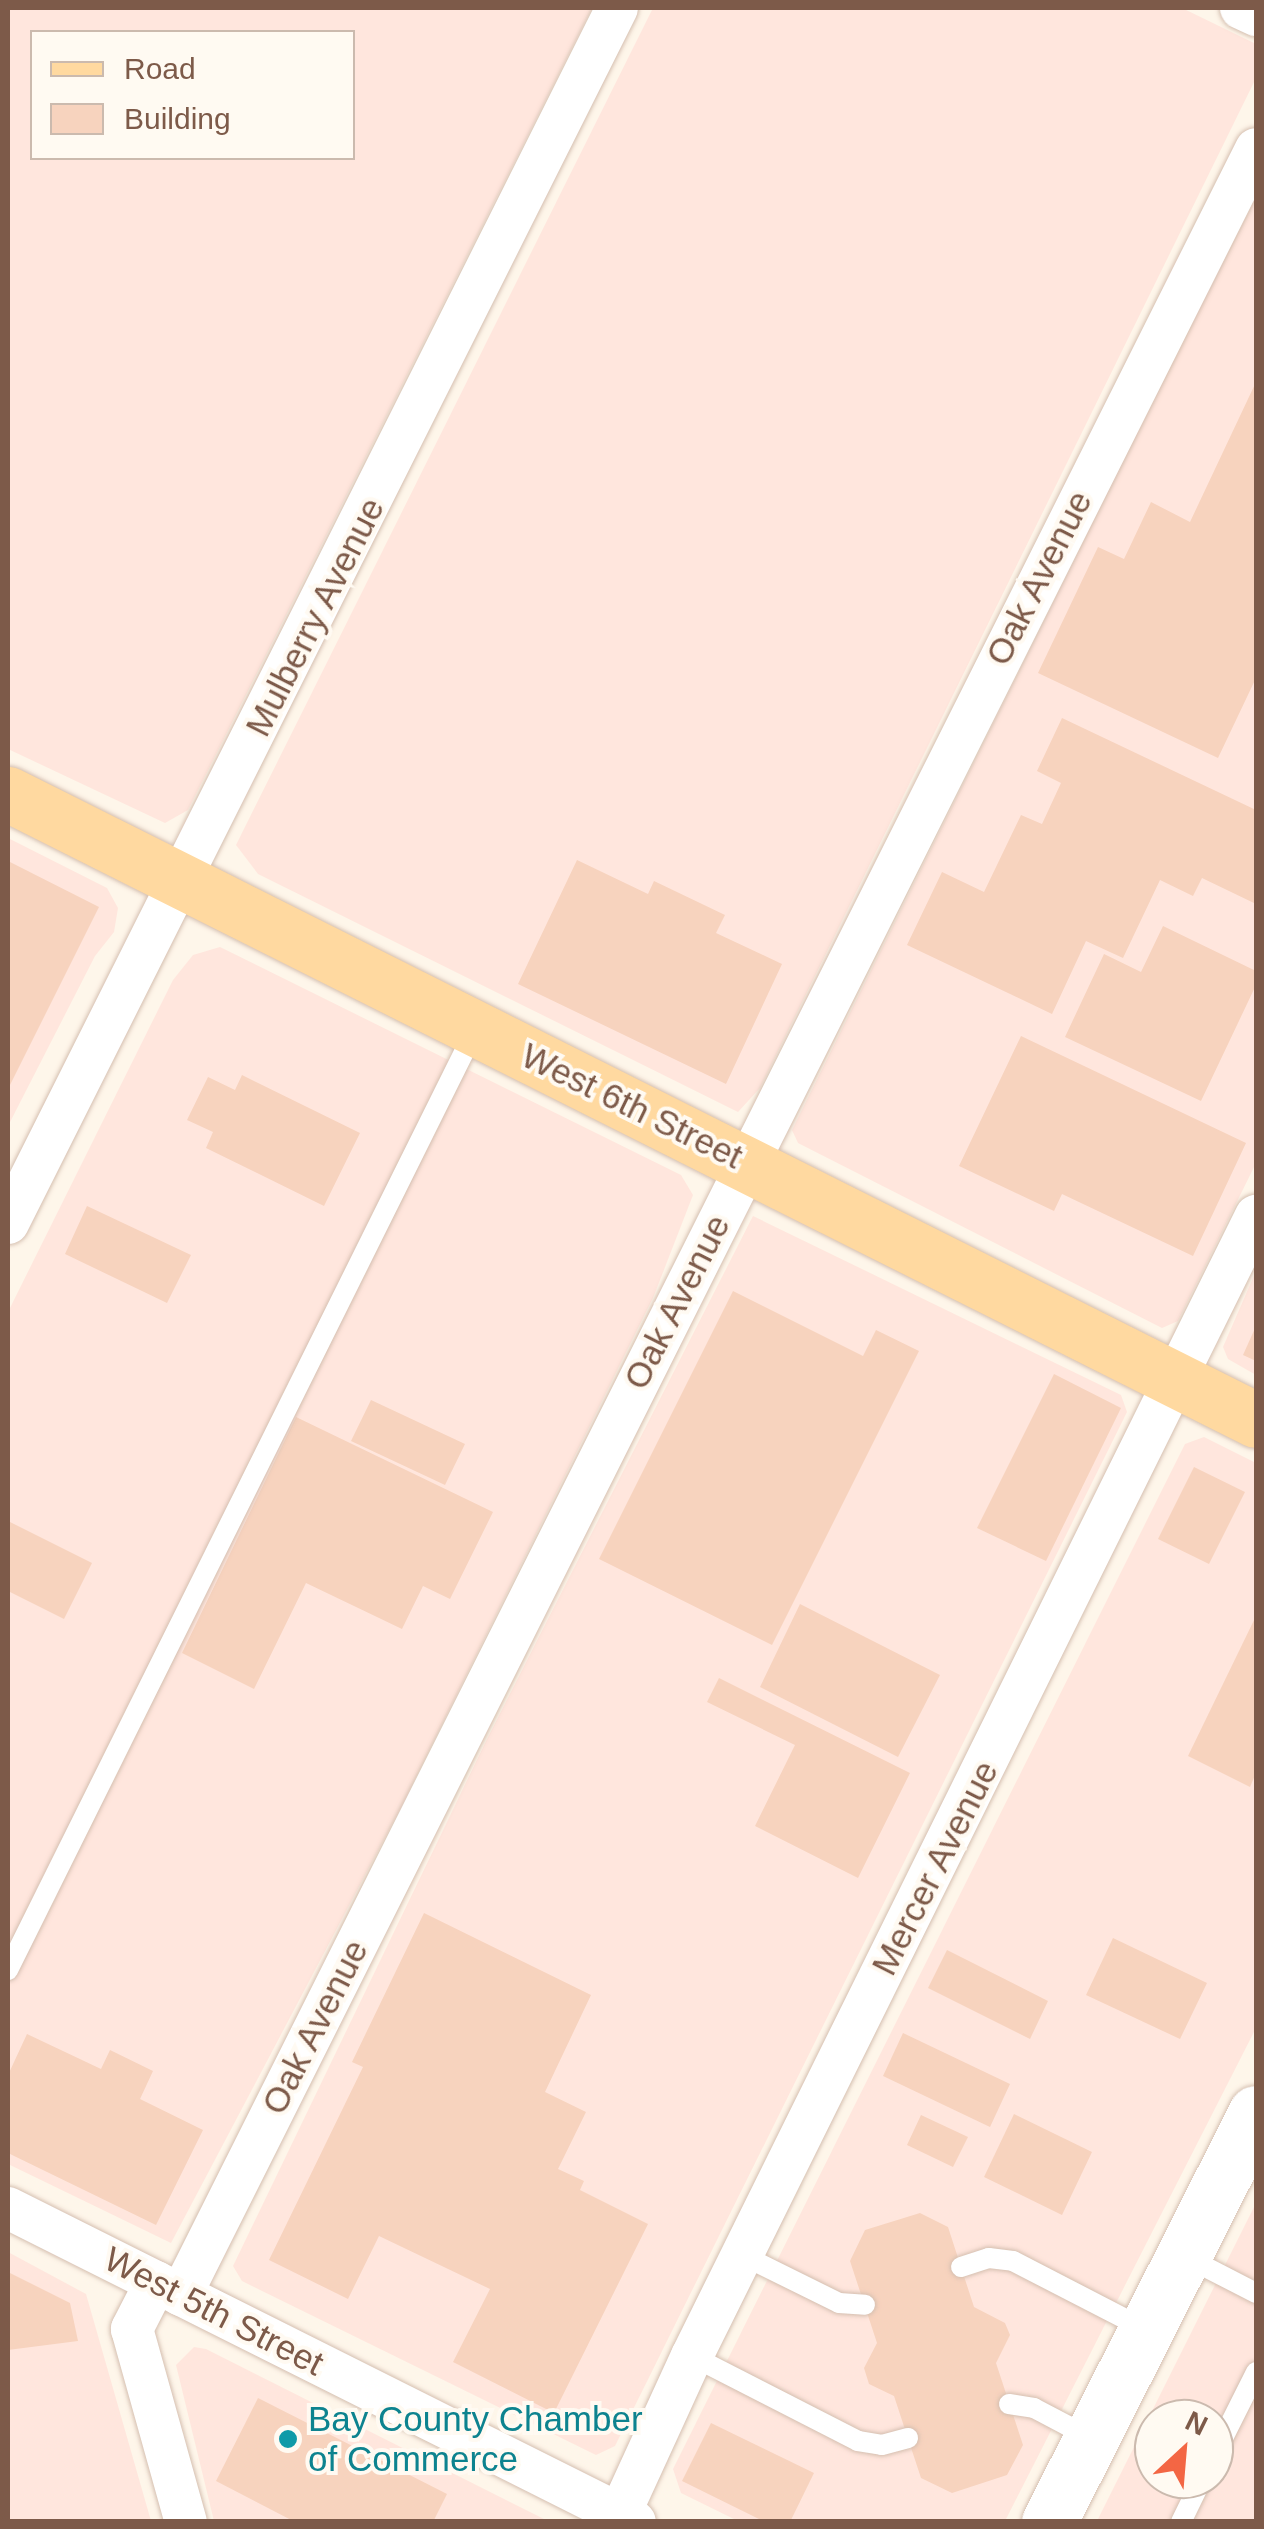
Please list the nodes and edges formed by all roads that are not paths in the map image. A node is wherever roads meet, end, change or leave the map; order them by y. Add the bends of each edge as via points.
1 (617, 8) edge
2 (1242, 8) edge
3 (1256, 15) edge
4 (1256, 149) edge
5 (8, 794) edge
6 (182, 880) junction
7 (476, 1028) junction
8 (746, 1162) junction
9 (1256, 1216) edge
10 (8, 1223) edge
11 (1178, 1380) junction
12 (1256, 1420) edge
13 (8, 1970) edge
14 (1250, 2145) edge
15 (8, 2208) edge
16 (742, 2255) junction
17 (1184, 2256) junction
18 (961, 2268) dead end
19 (168, 2289) junction
20 (1256, 2292) edge
21 (865, 2305) dead end
22 (1146, 2330) junction
23 (692, 2356) junction
24 (1256, 2372) edge
25 (1009, 2404) dead end
26 (1234, 2416) edge
27 (908, 2438) dead end
28 (1090, 2438) junction
29 (1192, 2499) edge
30 (623, 2519) edge
31 (186, 2522) edge
32 (1049, 2522) edge
33 (1181, 2522) edge

1 - 6 street, Mulberry Avenue
2 - 3 street
4 - 8 street, Oak Avenue
5 - 6 main road, West 6th Street
6 - 7 main road, West 6th Street
6 - 10 street, Mulberry Avenue
7 - 8 main road, West 6th Street
7 - 13 lane
8 - 11 main road, West 6th Street
8 - 19 street, Oak Avenue
9 - 11 street, Mercer Avenue
11 - 12 main road, West 6th Street
11 - 16 street, Mercer Avenue
14 - 17 street
15 - 19 street, West 5th Street
16 - 21 lane via 839,2303
16 - 23 street, Mercer Avenue
17 - 20 lane
17 - 22 street
18 - 22 lane via 989,2258 1012,2260
19 - 30 street, West 5th Street
19 - 31 street, Oak Avenue via 132,2329
22 - 28 street
23 - 27 lane via 858,2441 882,2445
23 - 30 street, Mercer Avenue
24 - 26 lane
25 - 28 lane via 1034,2408
28 - 32 street
29 - 33 lane

